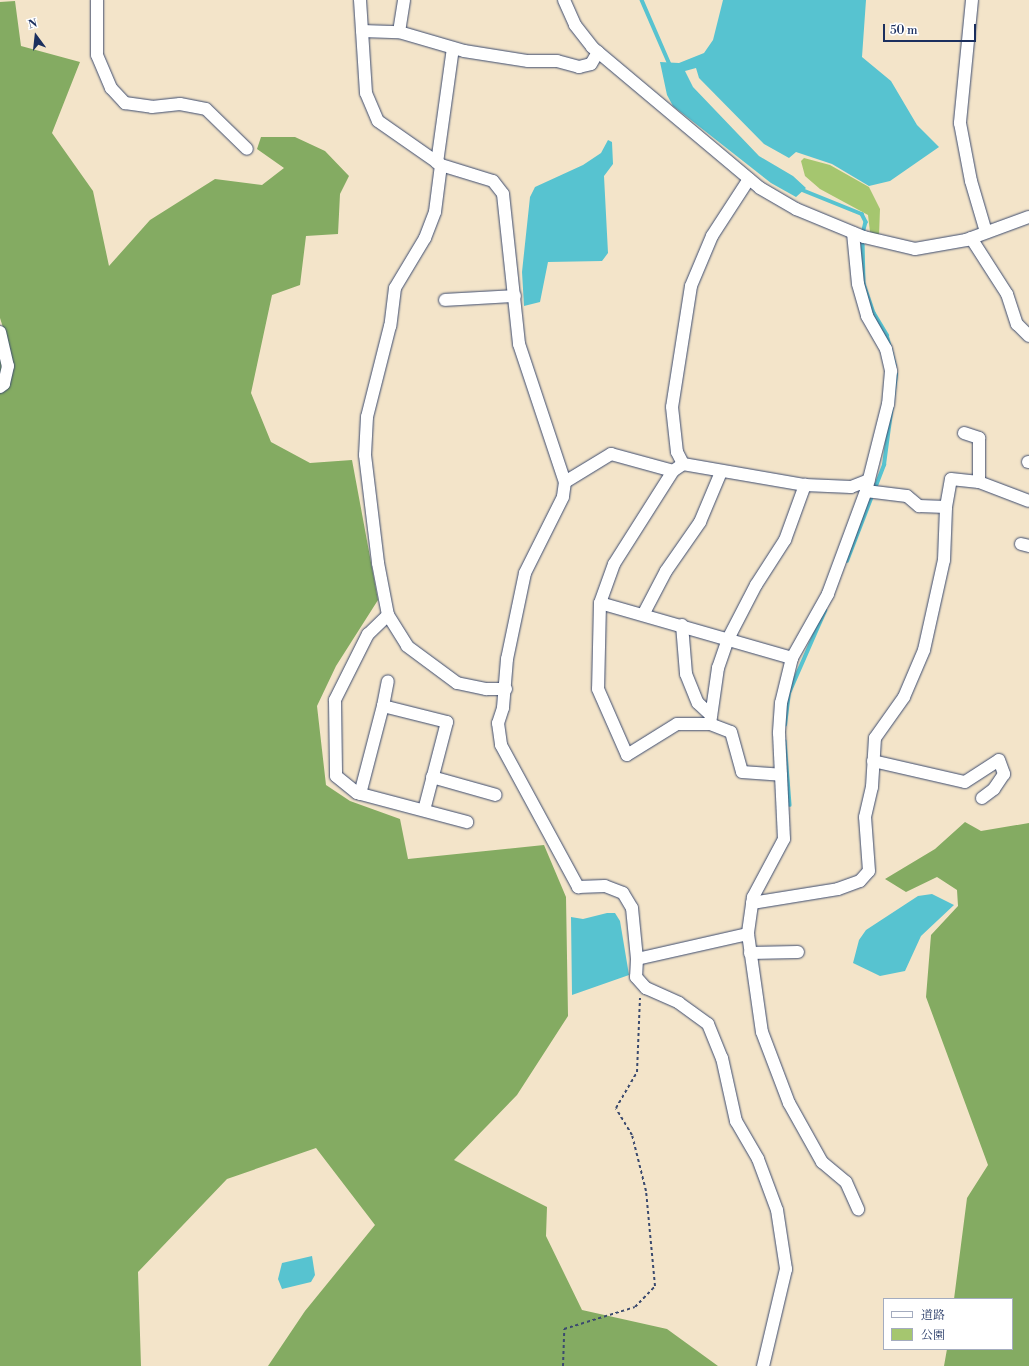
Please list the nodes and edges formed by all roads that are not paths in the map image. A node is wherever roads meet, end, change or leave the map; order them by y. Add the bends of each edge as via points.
1 (98, 0) edge
2 (360, 0) edge
3 (404, 0) edge
4 (564, 0) edge
5 (972, 0) edge
6 (362, 31) junction
7 (399, 32) junction
8 (453, 48) junction
9 (598, 52) junction
10 (247, 149) dead end
11 (439, 164) junction
12 (749, 179) junction
13 (1029, 217) edge
14 (986, 232) junction
15 (853, 233) junction
16 (970, 238) junction
17 (515, 296) junction
18 (444, 300) dead end
19 (0, 332) edge
20 (1029, 336) edge
21 (0, 387) edge
22 (964, 433) dead end
23 (683, 464) junction
24 (673, 471) junction
25 (721, 472) junction
26 (565, 482) junction
27 (979, 482) junction
28 (805, 485) junction
29 (868, 485) junction
30 (1029, 501) edge
31 (946, 507) junction
32 (600, 603) junction
33 (644, 613) junction
34 (388, 615) junction
35 (682, 625) junction
36 (728, 639) junction
37 (792, 658) junction
38 (388, 681) dead end
39 (506, 689) junction
40 (383, 706) junction
41 (710, 720) junction
42 (873, 761) junction
43 (781, 775) junction
44 (432, 776) junction
45 (360, 794) junction
46 (496, 795) dead end
47 (982, 798) dead end
48 (424, 810) junction
49 (467, 822) dead end
50 (752, 903) junction
51 (748, 934) junction
52 (798, 952) dead end
53 (750, 953) junction
54 (637, 959) junction
55 (858, 1209) dead end
56 (763, 1366) edge

1 - 10 street via 97,55 111,88 125,103 152,107 180,104 206,109
2 - 6 street
3 - 7 street
4 - 9 street via 582,36
5 - 14 street via 960,123 971,181
6 - 7 street
6 - 11 street via 366,93 378,121
7 - 8 street
8 - 9 street via 528,61 557,61 579,68 591,64
8 - 11 street
9 - 12 street
11 - 17 street via 492,181 503,194
11 - 34 street via 435,212 425,238 395,288 390,326 367,416 365,455 378,564
12 - 15 street via 796,210
12 - 23 street via 712,236 691,286 672,407 677,452
13 - 14 street
14 - 16 street
15 - 16 street via 915,249 929,249
15 - 29 street via 858,284 867,316 886,349 891,371 888,404
16 - 20 street via 1007,294 1017,324
17 - 18 street
17 - 26 street via 519,344
19 - 21 street via 8,366 4,384
22 - 27 street via 979,438
23 - 24 street
23 - 25 street
24 - 26 street via 611,454
24 - 32 street via 614,564
25 - 28 street
25 - 33 street via 700,522 666,571
26 - 39 street via 563,497 525,573 511,631
27 - 30 street
27 - 31 street via 951,479
28 - 29 street
28 - 36 street via 785,540 756,585
29 - 31 street via 907,496 918,506
29 - 37 street via 828,594
31 - 42 street via 944,560 933,620 904,698 875,738
32 - 33 street
32 - 41 street via 598,689 626,755 677,724
33 - 35 street
34 - 39 street via 407,646 457,682 486,689
34 - 45 street via 368,634 334,700 336,776
35 - 36 street
35 - 41 street via 686,674 698,703
36 - 37 street
36 - 41 street via 718,668
37 - 43 street via 781,703
38 - 40 street
39 - 54 street via 498,734 507,760 578,887 605,886 623,893 632,908
40 - 44 street via 447,722
40 - 45 street
41 - 43 street via 731,732 742,772
42 - 47 street via 965,782 999,760 1004,774 994,789
42 - 50 street via 865,817 869,871 860,881 838,888
43 - 50 street via 784,839
44 - 46 street
44 - 48 street
45 - 48 street
48 - 49 street
50 - 51 street
51 - 53 street
51 - 54 street
52 - 53 street
53 - 55 street via 762,1032 789,1103 822,1162 846,1182
54 - 56 street via 638,979 646,988 679,1002 708,1024 722,1058 736,1121 758,1159 777,1210 786,1269

